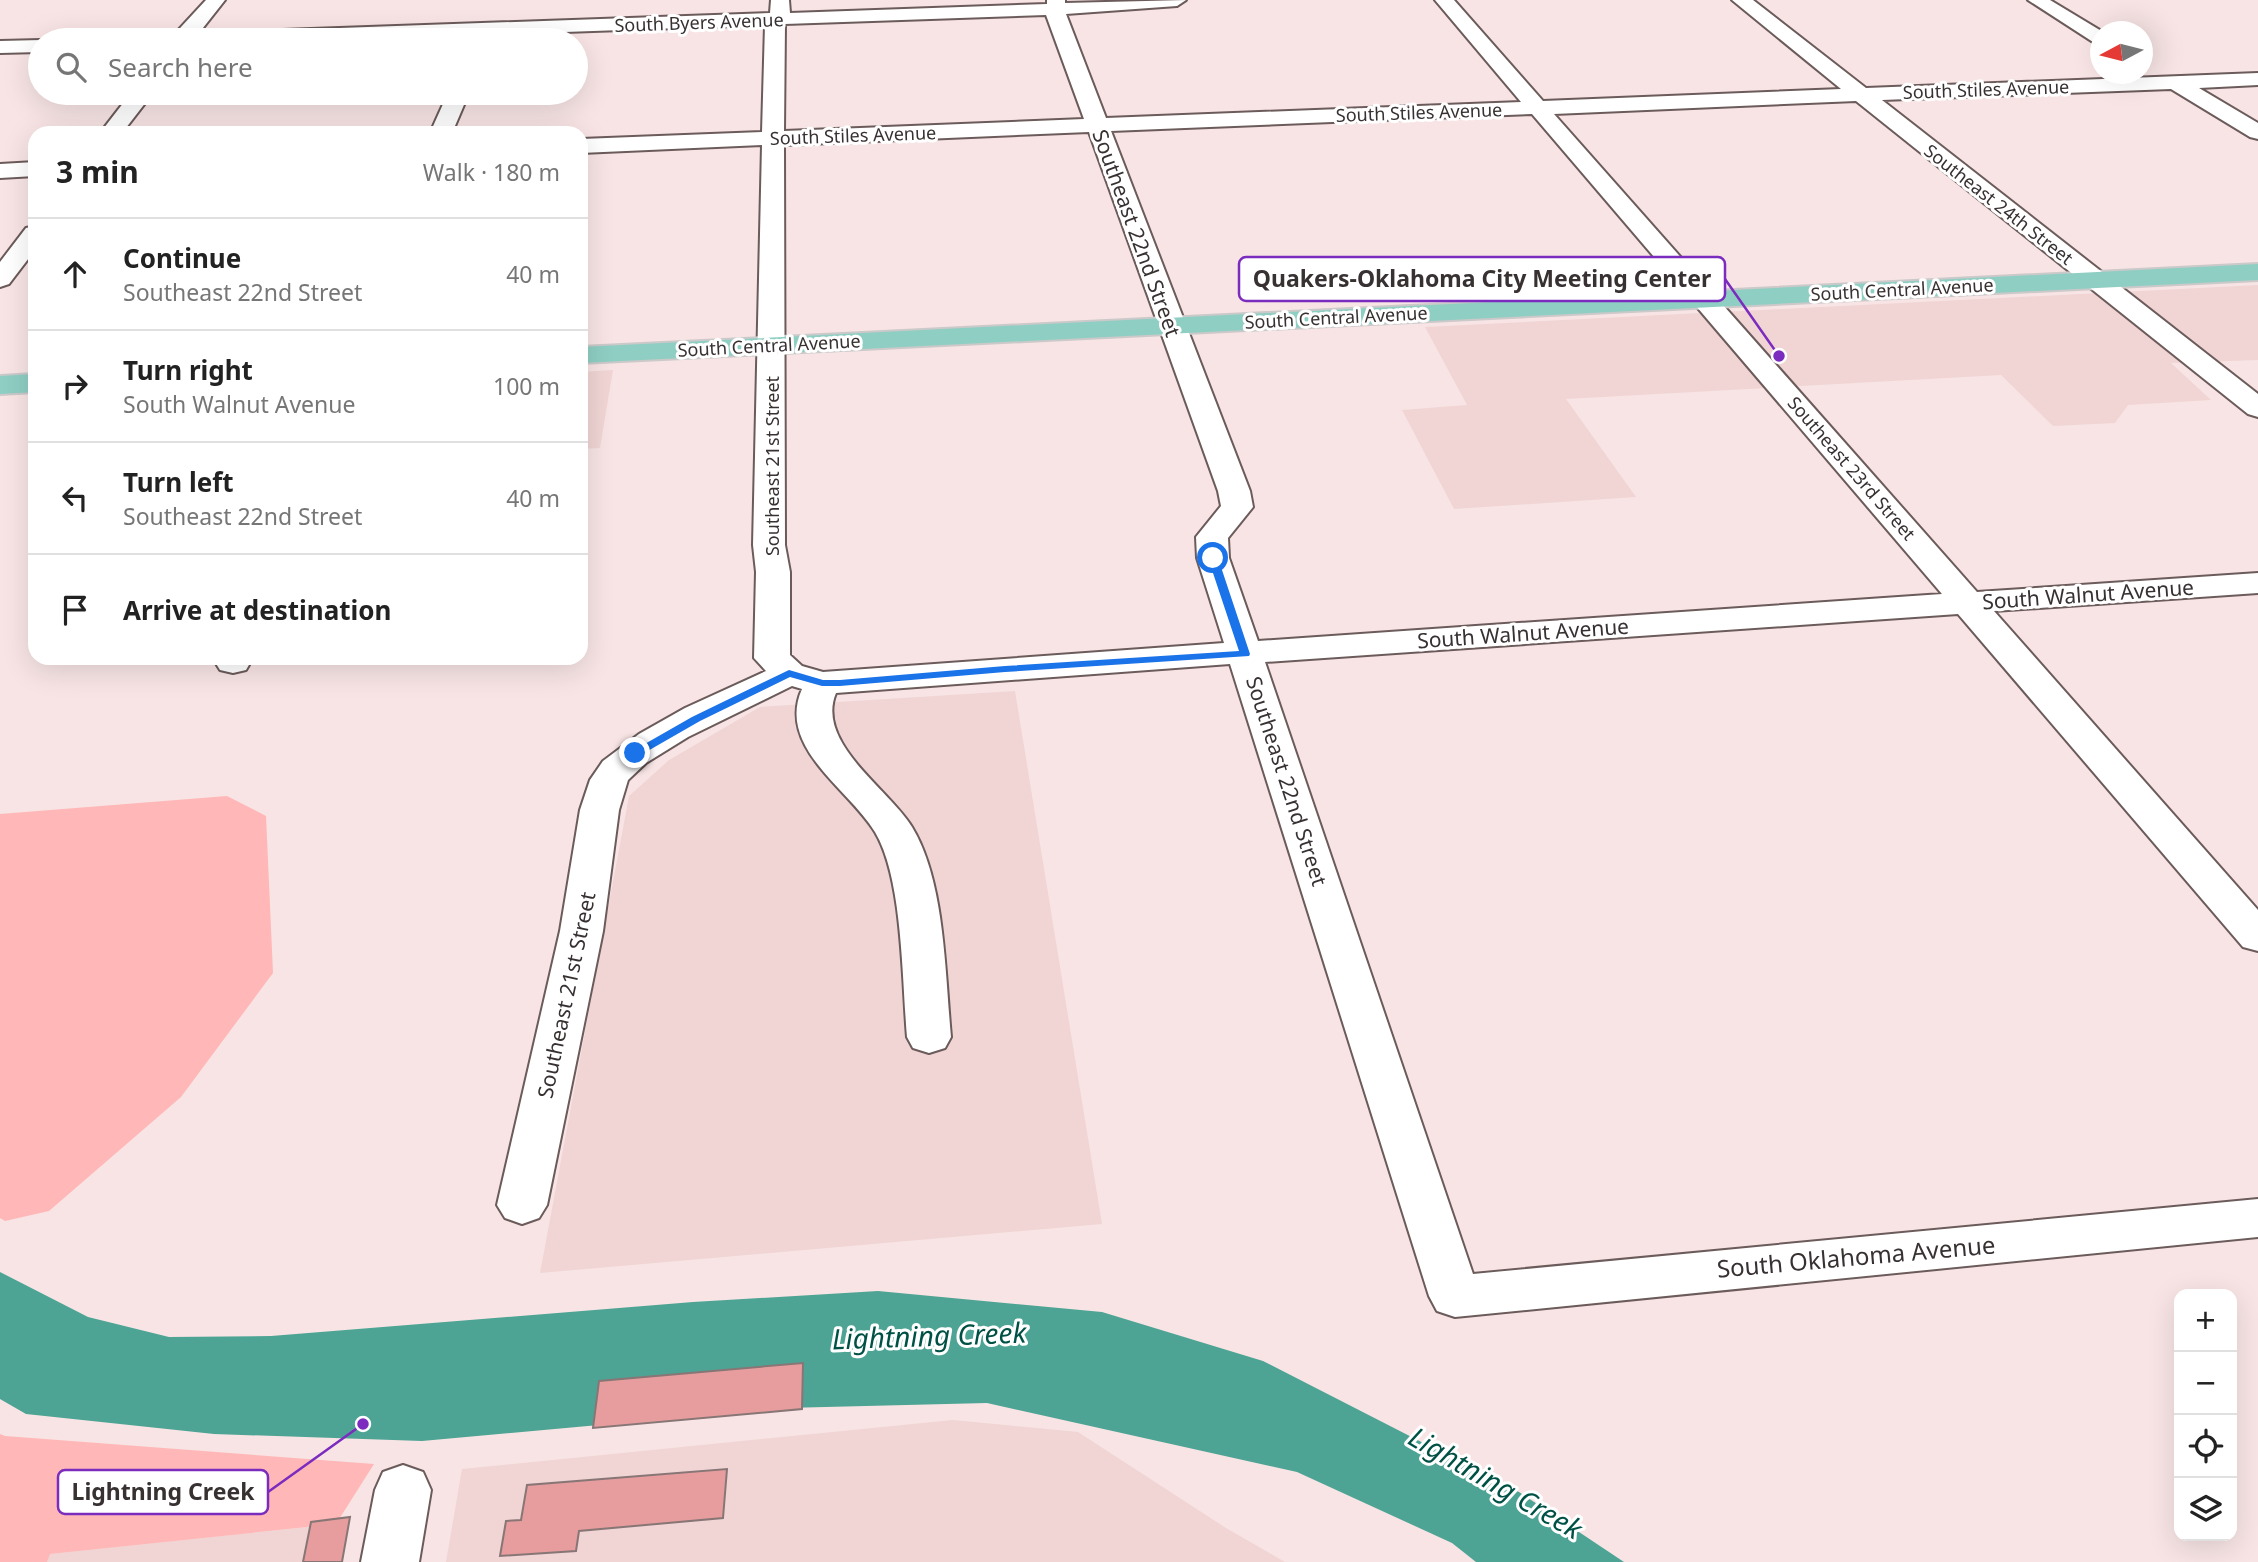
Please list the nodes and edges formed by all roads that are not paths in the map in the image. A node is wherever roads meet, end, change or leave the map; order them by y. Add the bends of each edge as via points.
1 (216, 0) edge
2 (1177, 0) edge
3 (1444, 0) edge
4 (1741, 0) edge
5 (2038, 0) edge
6 (1056, 5) edge
7 (779, 10) edge
8 (485, 27) edge
9 (192, 28) edge
10 (462, 28) edge
11 (2090, 31) edge
12 (28, 46) edge
13 (0, 47) edge
14 (2153, 69) edge
15 (2258, 79) edge
16 (2175, 82) junction
17 (1861, 94) junction
18 (133, 105) edge
19 (453, 105) edge
20 (1537, 107) junction
21 (1097, 125) junction
22 (116, 126) edge
23 (444, 126) edge
24 (2258, 132) edge
25 (773, 138) junction
26 (588, 146) edge
27 (28, 169) edge
28 (0, 171) edge
29 (28, 242) edge
30 (2258, 272) edge
31 (0, 279) edge
32 (2096, 280) junction
33 (1705, 299) junction
34 (1171, 325) junction
35 (772, 345) junction
36 (588, 355) edge
37 (28, 383) edge
38 (0, 385) edge
39 (2258, 408) edge
40 (2258, 583) edge
41 (1968, 601) junction
42 (1245, 654) junction
43 (806, 678) junction
44 (2258, 937) edge
45 (929, 1037) dead end
46 (522, 1205) dead end
47 (2258, 1218) edge
48 (1455, 1296) joint
49 (404, 1490) dead end
50 (390, 1562) edge

1 - 9 street
2 - 6 street, South Byers Avenue
3 - 20 street, Southeast 23rd Street
4 - 17 street, Southeast 24th Street
5 - 11 street
6 - 7 street, South Byers Avenue
6 - 21 street, Southeast 22nd Street
7 - 8 street, South Byers Avenue
7 - 25 street, Southeast 21st Street via 774,27
8 - 10 street, South Byers Avenue
12 - 13 street
14 - 16 street
15 - 16 street, South Stiles Avenue
16 - 17 street, South Stiles Avenue
16 - 24 street
17 - 20 street, South Stiles Avenue
17 - 32 street, Southeast 24th Street
18 - 22 street
19 - 23 street
20 - 21 street, South Stiles Avenue
20 - 33 street, Southeast 23rd Street
21 - 25 street, South Stiles Avenue
21 - 34 street, Southeast 22nd Street
25 - 26 street, South Stiles Avenue
25 - 35 street, Southeast 21st Street
27 - 28 street
29 - 31 street
30 - 32 main road, South Central Avenue
32 - 33 main road, South Central Avenue
32 - 39 street, Southeast 24th Street
33 - 34 main road, South Central Avenue
33 - 41 street, Southeast 23rd Street
34 - 35 main road, South Central Avenue
34 - 42 street, Southeast 22nd Street via 1237,501 1210,547
35 - 36 main road, South Central Avenue
35 - 43 street, Southeast 21st Street via 768,513 772,659
37 - 38 main road
40 - 41 street, South Walnut Avenue
41 - 42 street, South Walnut Avenue
41 - 44 street, Southeast 23rd Street
42 - 43 street, South Walnut Avenue
42 - 48 street, Southeast 22nd Street
43 - 45 street via 826,750 894,829 914,879
43 - 46 street, Southeast 21st Street via 696,719 635,753 607,785 589,892
47 - 48 street, South Oklahoma Avenue
49 - 50 street

